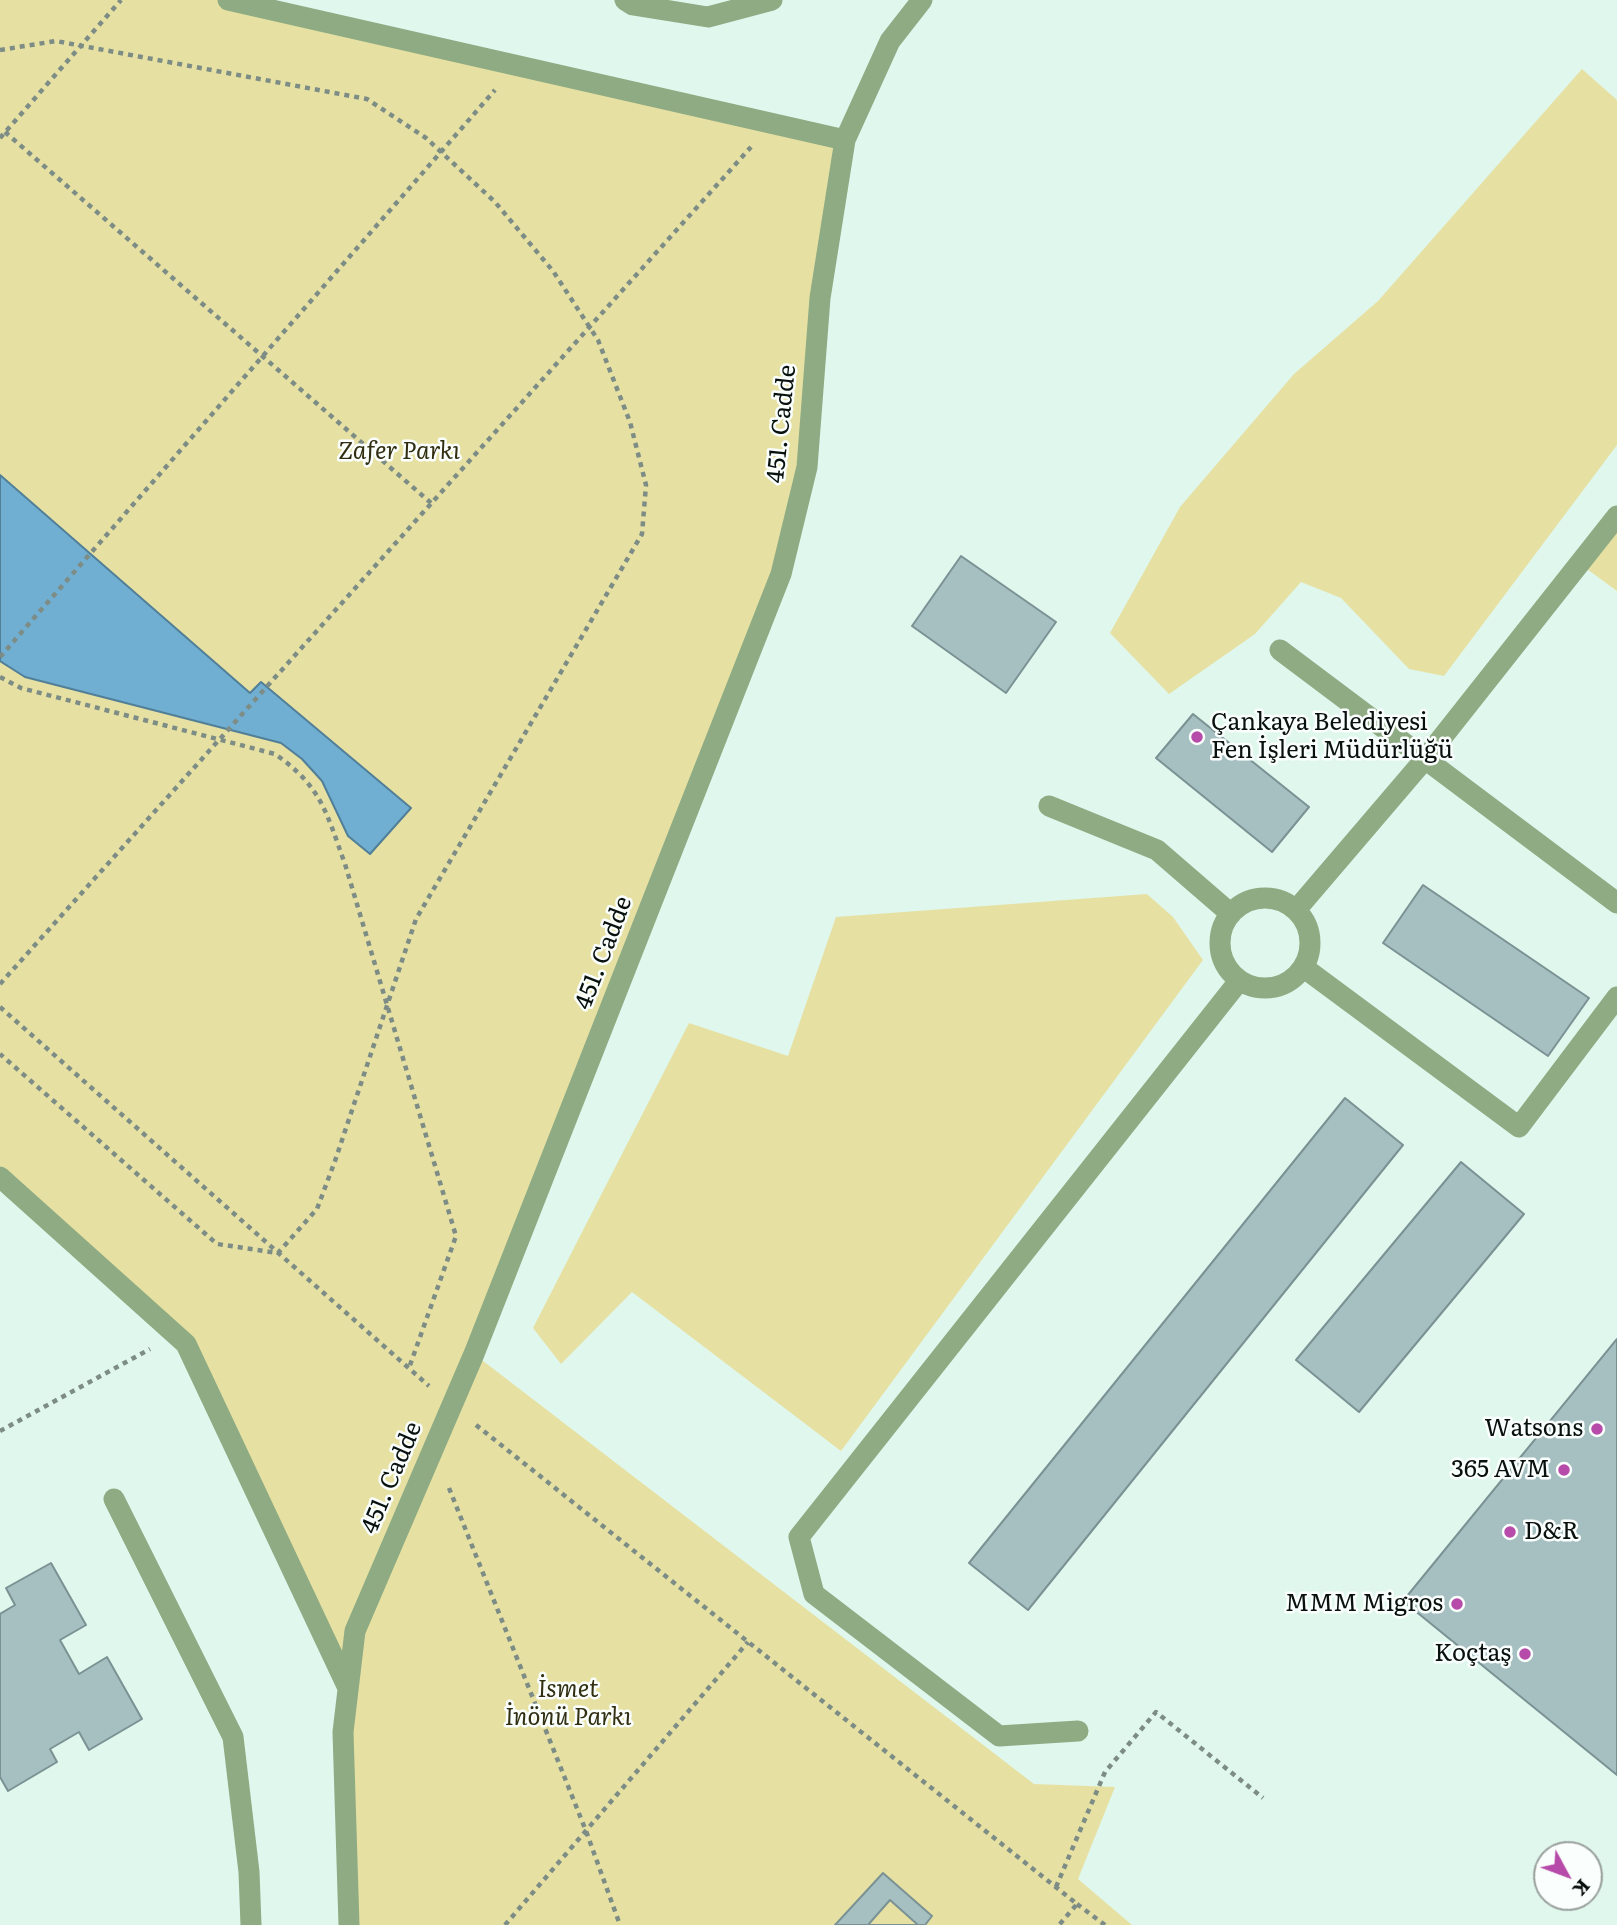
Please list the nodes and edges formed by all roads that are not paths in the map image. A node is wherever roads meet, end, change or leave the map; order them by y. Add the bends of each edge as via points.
1 (228, 0) edge
2 (625, 0) edge
3 (772, 0) edge
4 (922, 0) edge
5 (845, 139) junction
6 (1617, 516) edge
7 (1280, 650) dead end
8 (1425, 759) junction
9 (1049, 806) dead end
10 (1617, 903) edge
11 (1296, 910) junction
12 (1231, 914) junction
13 (1303, 967) junction
14 (1239, 981) junction
15 (1617, 997) edge
16 (0, 1177) edge
17 (114, 1499) dead end
18 (348, 1688) junction
19 (1078, 1731) dead end
20 (251, 1925) edge
21 (349, 1925) edge

1 - 5 street
2 - 3 street via 708,18
4 - 5 street, 451. Cadde via 890,41
5 - 18 street, 451. Cadde via 820,298 807,467 781,574 474,1354 355,1631
6 - 8 street
7 - 8 street
8 - 10 street
8 - 11 street
9 - 12 street via 1157,850
11 - 12 street via 1285,902 1258,898
11 - 13 street via 1309,933
12 - 14 street via 1220,933 1219,947 1222,960
13 - 14 street via 1278,987 1252,987
13 - 15 street via 1519,1127
14 - 19 street via 799,1537 814,1594 999,1736
16 - 18 street via 186,1344
17 - 20 street via 233,1737
18 - 21 street, 451. Cadde via 343,1732

